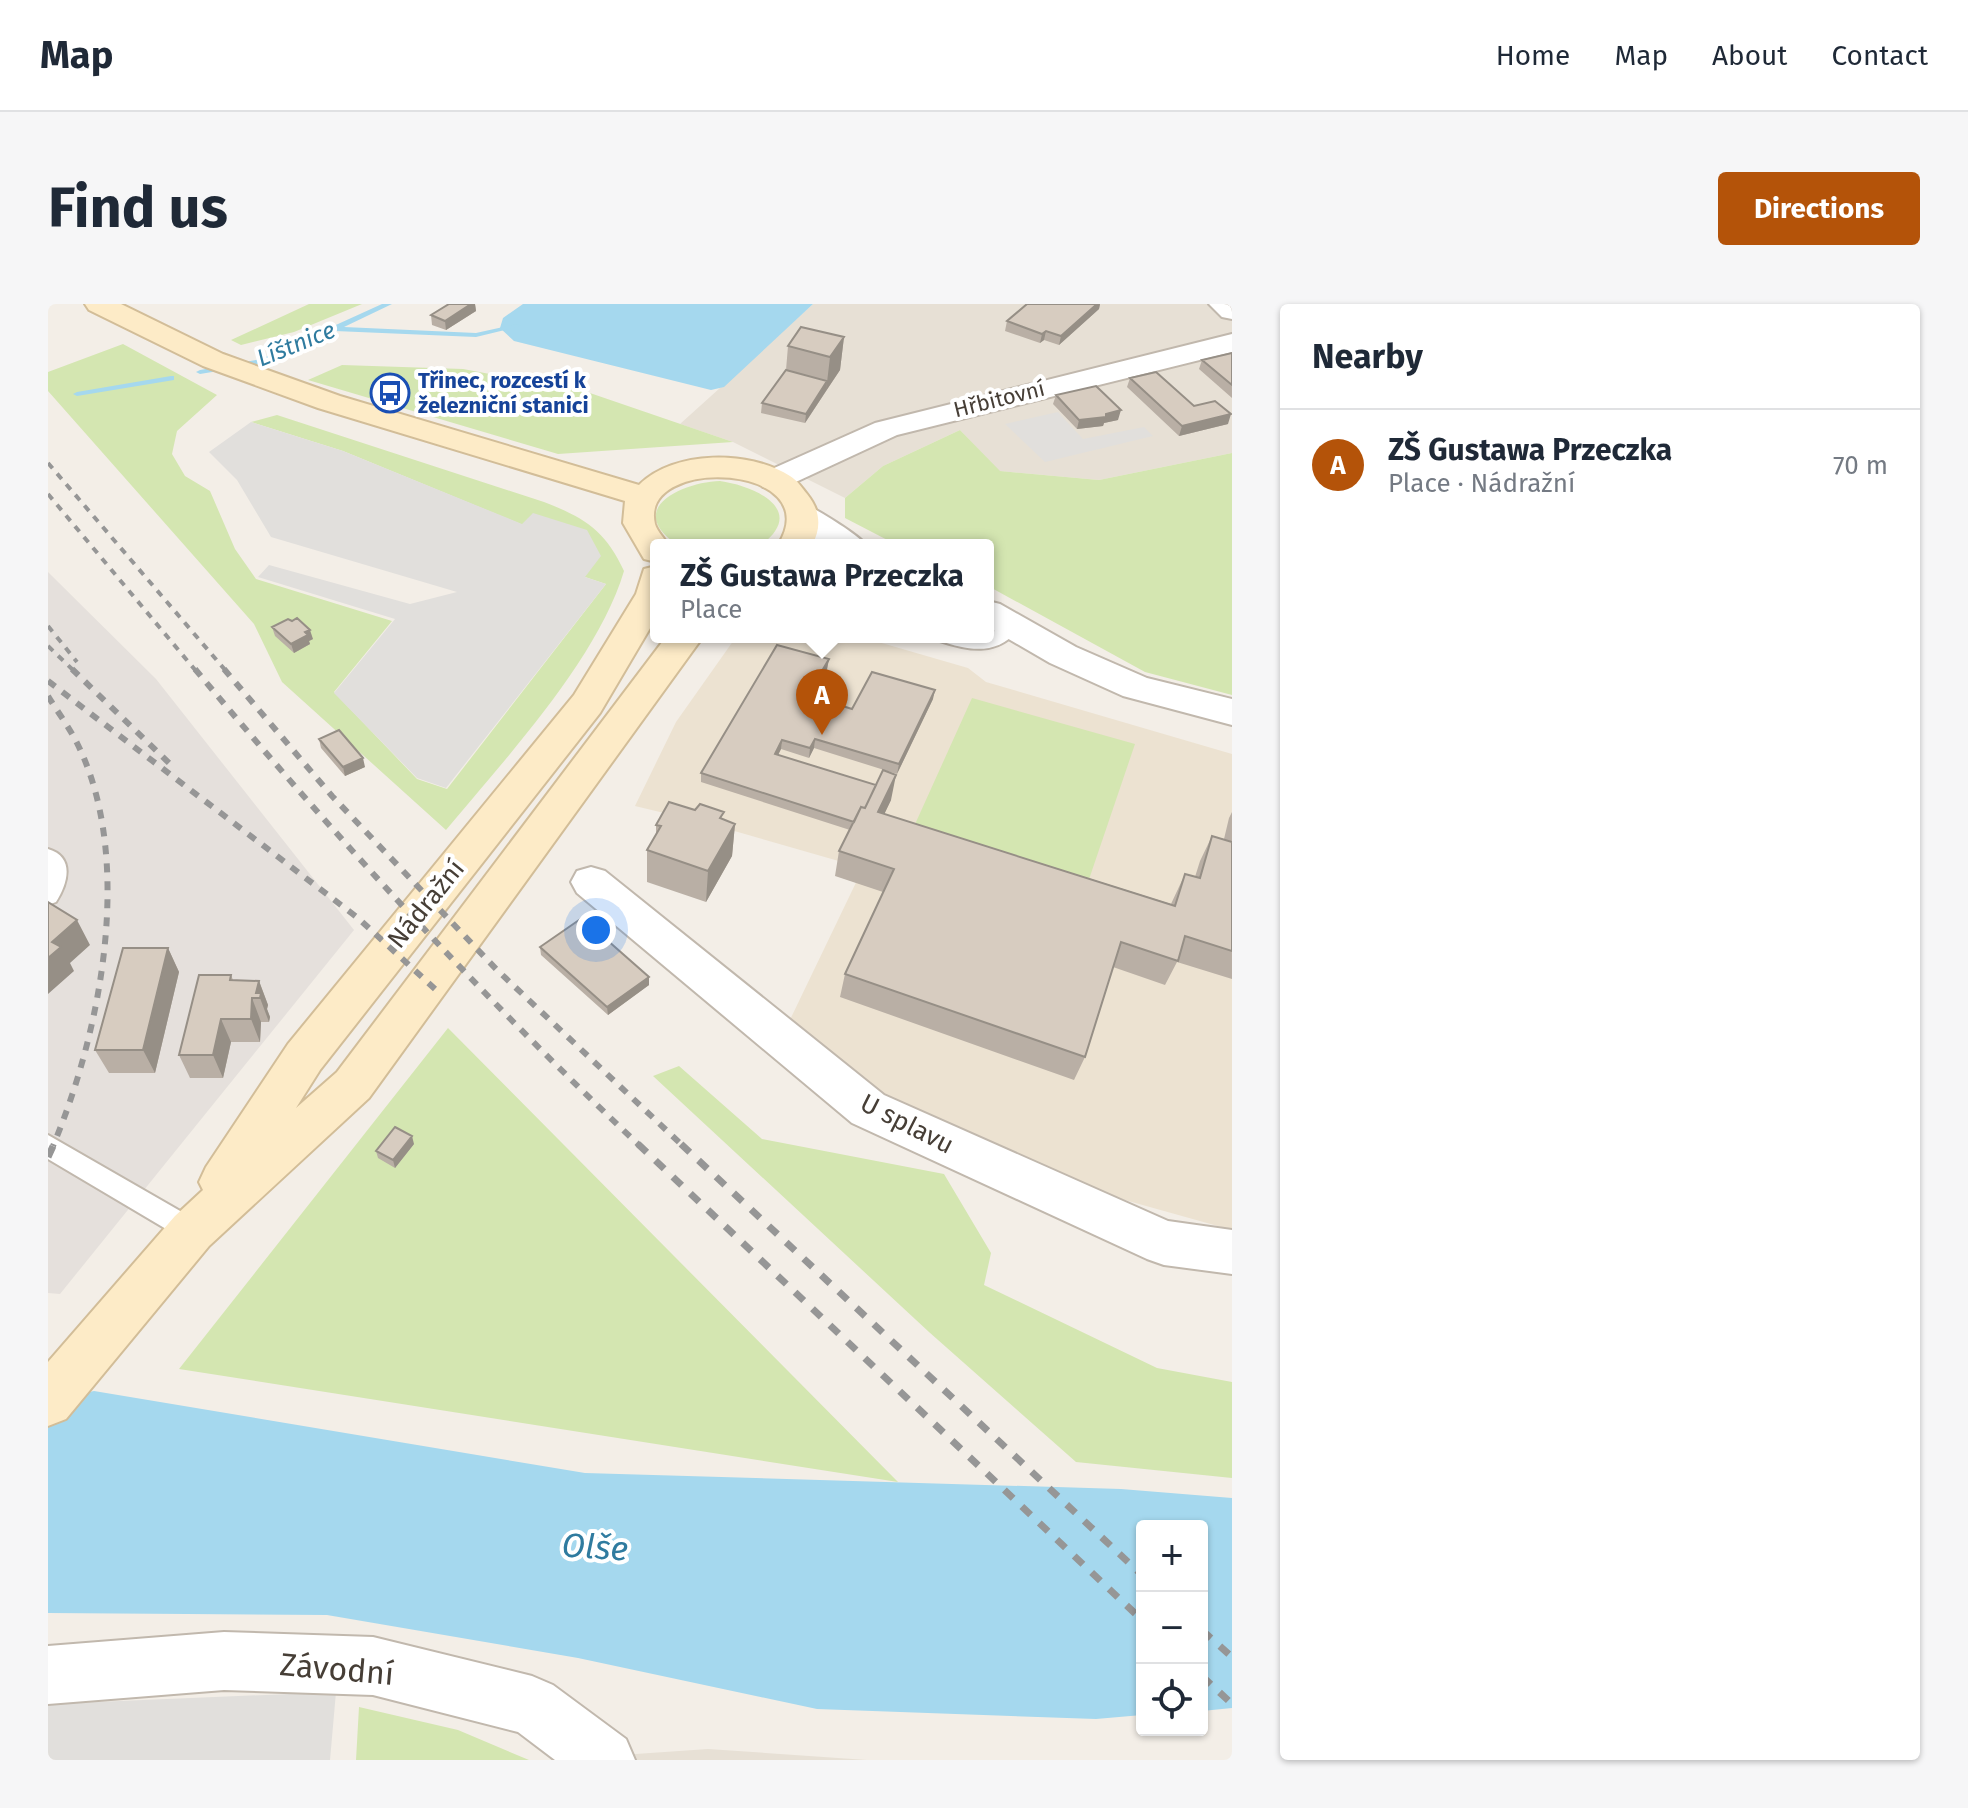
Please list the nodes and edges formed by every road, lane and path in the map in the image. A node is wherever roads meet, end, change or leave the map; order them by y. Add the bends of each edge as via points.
1 (99, 304) edge
2 (1223, 304) edge
3 (1232, 311) edge
4 (1232, 343) edge
5 (774, 480) junction
6 (643, 496) junction
7 (799, 529) edge
8 (838, 539) edge
9 (650, 545) edge
10 (650, 599) edge
11 (999, 620) edge
12 (994, 641) edge
13 (681, 643) edge
14 (967, 643) edge
15 (988, 643) edge
16 (1232, 712) edge
17 (48, 857) edge
18 (591, 882) dead end
19 (48, 896) edge
20 (48, 1146) edge
21 (192, 1231) junction
22 (1232, 1252) edge
23 (48, 1401) edge
24 (48, 1675) edge
25 (605, 1760) edge

1 - 6 main road via 213,360 329,402
2 - 3 street
4 - 5 street, Hřbitovní via 886,429
5 - 6 main road via 743,468 705,466 675,473
5 - 7 main road via 796,497
6 - 9 main road via 636,513 639,531
7 - 8 street via 820,529
10 - 21 main road, Nádražní via 587,704 304,1057
11 - 12 lane via 1002,639
11 - 16 street via 1136,687
13 - 21 main road, Nádražní via 353,1085
14 - 15 lane
17 - 19 lane via 55,861 55,885
18 - 22 street, U splavu via 868,1109 1164,1243
20 - 21 lane
21 - 23 main road, Nádražní
24 - 25 street, Závodní via 224,1661 373,1666 532,1706

